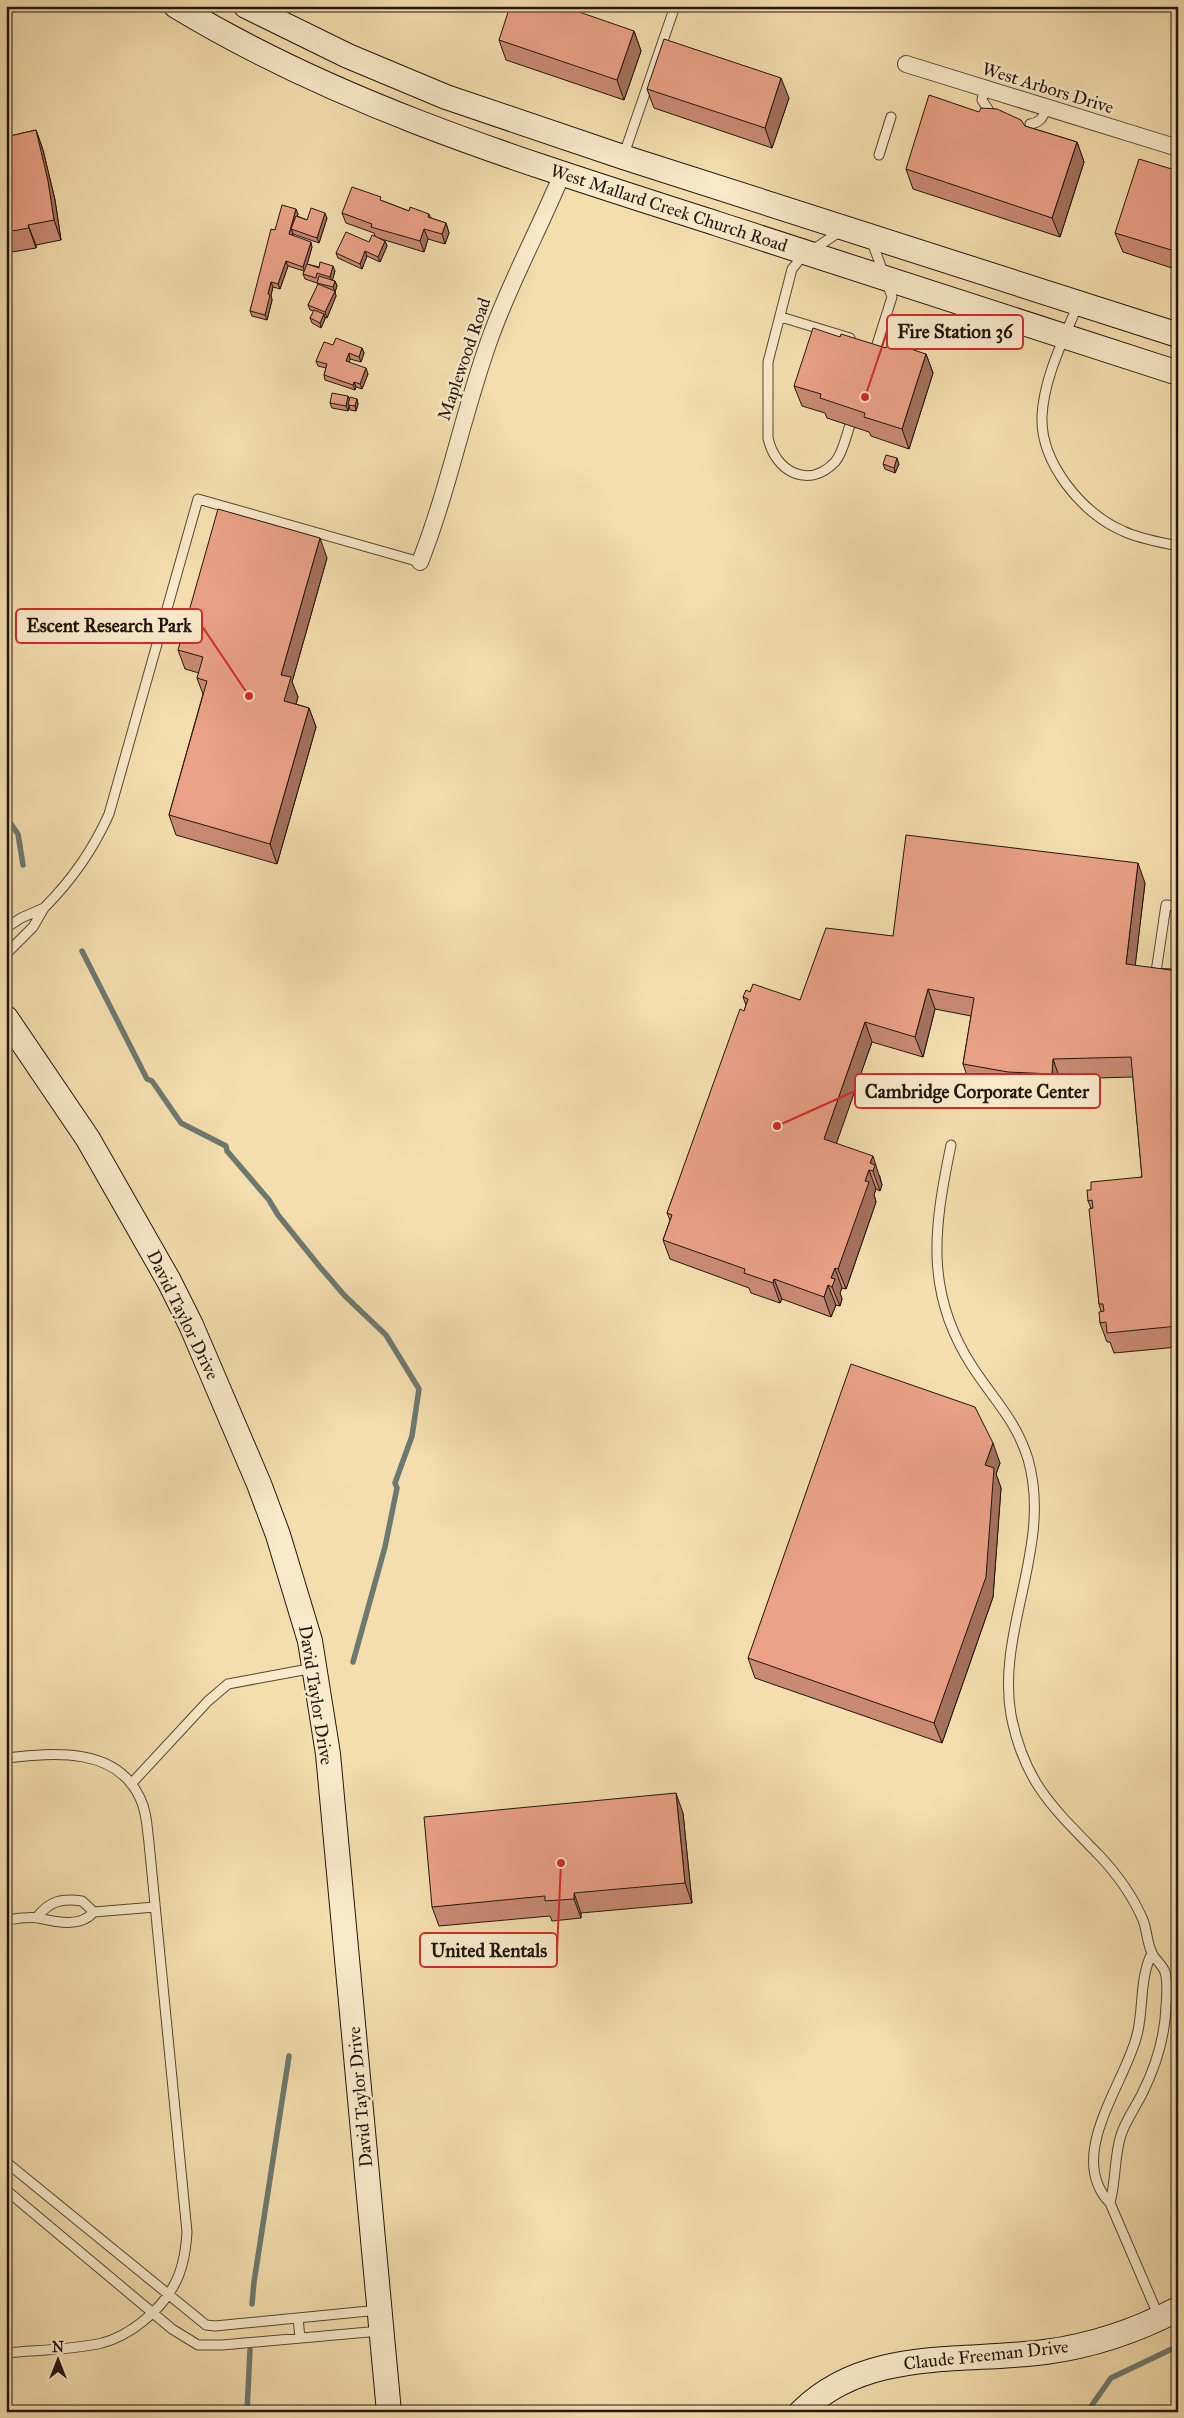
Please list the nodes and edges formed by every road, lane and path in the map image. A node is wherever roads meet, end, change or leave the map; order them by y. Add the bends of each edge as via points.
1 (176, 6) edge
2 (246, 6) edge
3 (675, 6) edge
4 (906, 64) dead end
5 (984, 89) junction
6 (1046, 109) junction
7 (989, 111) edge
8 (891, 117) dead end
9 (1030, 124) dead end
10 (1178, 148) edge
11 (879, 154) dead end
12 (623, 157) junction
13 (562, 174) junction
14 (844, 228) junction
15 (870, 236) junction
16 (808, 253) junction
17 (886, 278) junction
18 (1078, 304) junction
19 (781, 317) junction
20 (1178, 335) edge
21 (1065, 336) junction
22 (867, 344) junction
23 (871, 361) edge
24 (1178, 372) edge
25 (850, 425) edge
26 (1178, 546) edge
27 (420, 562) joint
28 (1178, 906) edge
29 (44, 908) junction
30 (6, 928) edge
31 (6, 954) edge
32 (1178, 975) edge
33 (6, 1018) edge
34 (951, 1145) dead end
35 (316, 1667) junction
36 (6, 1758) edge
37 (131, 1784) junction
38 (156, 1907) junction
39 (94, 1912) junction
40 (37, 1918) junction
41 (6, 1920) edge
42 (1152, 1953) junction
43 (6, 2162) edge
44 (6, 2190) edge
45 (1110, 2203) junction
46 (167, 2295) junction
47 (152, 2312) junction
48 (1169, 2314) edge
49 (298, 2318) junction
50 (380, 2320) junction
51 (300, 2338) junction
52 (6, 2353) edge
53 (389, 2412) edge
54 (801, 2412) edge

1 - 13 main road, West Mallard Creek Church Road via 245,45 349,95 444,133
2 - 12 main road, West Mallard Creek Church Road via 389,75
3 - 12 lane
4 - 5 street, West Arbors Drive
5 - 6 street, West Arbors Drive
5 - 7 lane via 982,100
6 - 9 lane via 1042,118
6 - 10 street, West Arbors Drive
8 - 11 lane
12 - 14 main road, West Mallard Creek Church Road
13 - 16 main road, West Mallard Creek Church Road
13 - 27 street, Maplewood Road via 490,338
14 - 15 main road, West Mallard Creek Church Road
14 - 16 lane
15 - 17 lane
15 - 18 main road, West Mallard Creek Church Road
16 - 17 main road, West Mallard Creek Church Road
16 - 19 lane via 792,269
17 - 21 main road, West Mallard Creek Church Road
17 - 22 lane via 891,303
18 - 20 main road, West Mallard Creek Church Road
18 - 21 lane
19 - 22 lane
19 - 25 lane via 768,362 768,438 773,455 793,473 815,473 838,458
21 - 24 main road, West Mallard Creek Church Road
21 - 26 lane via 1048,384 1042,417 1054,465 1077,498 1121,531
22 - 23 lane
27 - 29 lane via 198,499 109,814 70,880
28 - 32 lane via 1166,905 1156,972
29 - 30 lane
29 - 31 lane via 33,927
33 - 35 main road, David Taylor Drive via 92,1146 191,1325 278,1535
34 - 42 lane via 937,1215 938,1281 960,1348 1004,1409 1021,1441 1033,1493 1034,1536 1010,1672 1009,1700 1015,1731 1036,1785 1126,1886 1143,1922
35 - 37 lane via 228,1684 208,1701
35 - 50 main road, David Taylor Drive via 334,1814
36 - 37 lane via 60,1753 85,1756 111,1767
37 - 38 lane via 140,1797 145,1815
38 - 39 lane
38 - 46 lane via 187,2232 179,2272 174,2287
39 - 40 lane via 80,1921 55,1923
39 - 40 lane via 82,1901 57,1902 49,1904
40 - 41 lane
42 - 45 lane via 1165,1972 1165,2022 1154,2067 1121,2135
42 - 45 lane via 1144,1971 1137,2037 1096,2137 1097,2183
43 - 46 lane
44 - 47 lane
45 - 48 lane
46 - 47 lane
46 - 49 lane via 200,2322 210,2326
47 - 51 lane via 185,2338 203,2346
47 - 52 lane via 125,2333 102,2342
48 - 54 main road, Claude Freeman Drive via 1100,2340 1067,2348 883,2366 838,2385
49 - 50 lane
49 - 51 lane
50 - 51 lane
50 - 53 main road, David Taylor Drive

